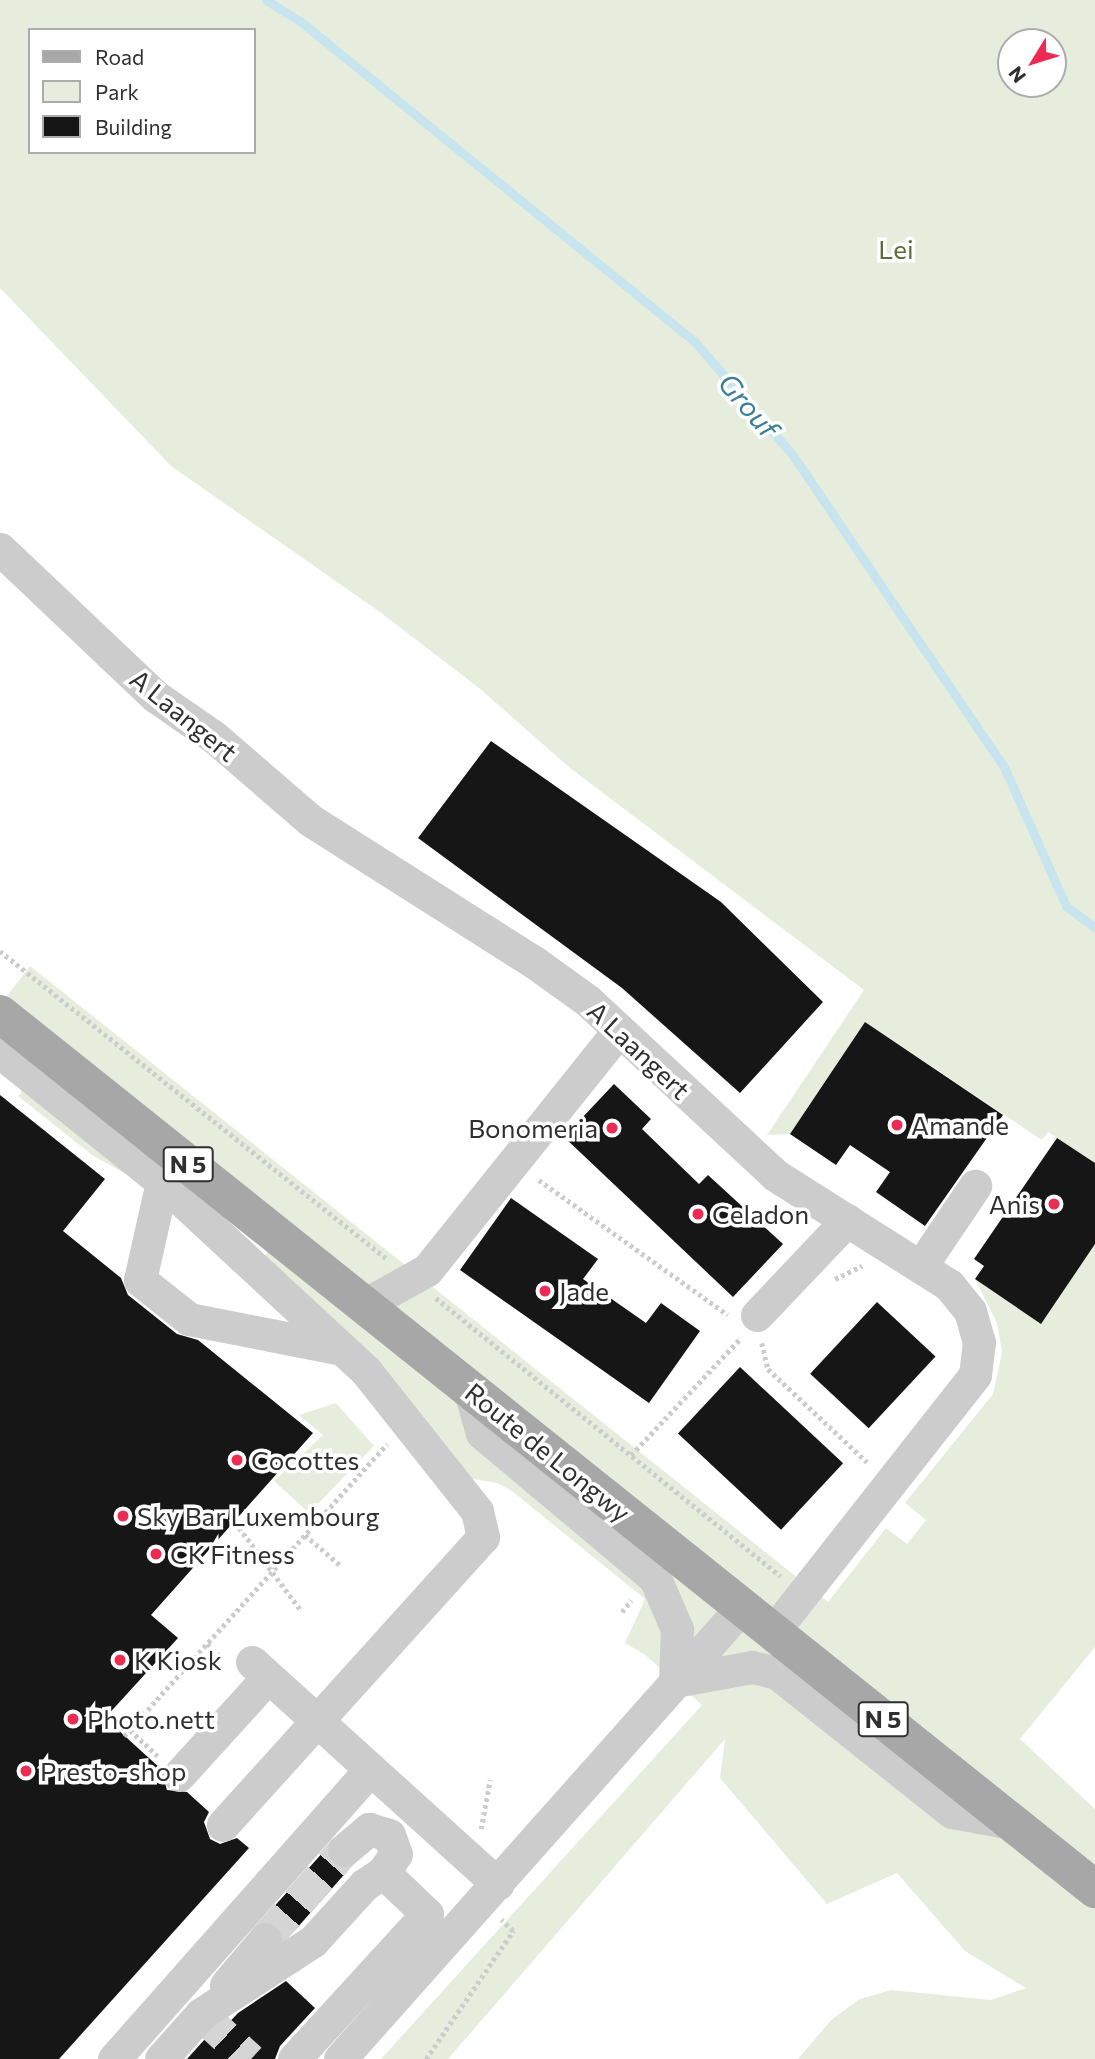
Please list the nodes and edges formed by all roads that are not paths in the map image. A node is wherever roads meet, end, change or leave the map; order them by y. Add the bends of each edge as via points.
1 (0, 549) edge
2 (0, 1014) edge
3 (619, 1030) junction
4 (0, 1052) edge
5 (162, 1182) junction
6 (975, 1186) dead end
7 (847, 1220) junction
8 (907, 1258) junction
9 (364, 1305) junction
10 (750, 1326) road end
11 (342, 1349) junction
12 (469, 1388) junction
13 (742, 1607) junction
14 (773, 1632) junction
15 (675, 1681) junction
16 (318, 1721) junction
17 (371, 1769) junction
18 (179, 1775) road end
19 (1012, 1823) junction
20 (223, 1825) dead end
21 (344, 1850) tunnel mouth
22 (383, 1872) junction
23 (498, 1884) junction
24 (1095, 1889) edge
25 (265, 1939) tunnel mouth
26 (174, 1989) junction
27 (201, 2014) junction
28 (114, 2059) edge
29 (161, 2059) edge
30 (294, 2059) edge
31 (340, 2059) edge

1 - 3 street, A Laangert via 155,696 214,737 310,820 534,962
2 - 9 main road, Route de Longwy / N 5
3 - 7 street, A Laangert via 775,1175
3 - 9 street via 500,1197 415,1281
4 - 5 street
5 - 11 street
5 - 11 street via 140,1280 189,1319
6 - 8 street
7 - 8 street, A Laangert
7 - 10 street
8 - 14 street, A Laangert via 949,1285 970,1311 979,1342 975,1375
9 - 12 main road, Route de Longwy / N 5
11 - 16 street via 366,1371 477,1511 484,1536
12 - 13 main road, Route de Longwy / N 5
12 - 15 street via 482,1433 655,1578 677,1629
13 - 14 main road, Route de Longwy / N 5
13 - 15 street
14 - 19 main road, Route de Longwy / N 5
15 - 19 street via 752,1667 777,1673 952,1812
15 - 23 street
16 - 17 street
16 - 18 street via 260,1670
16 - 20 street
17 - 23 street
17 - 26 street
19 - 24 main road, Route de Longwy / N 5
21 - 22 street via 369,1829 389,1835 396,1854
22 - 27 street via 364,1885 313,1941
22 - 30 street via 427,1914
23 - 31 street
25 - 27 street
26 - 27 street
26 - 28 street
27 - 29 street

